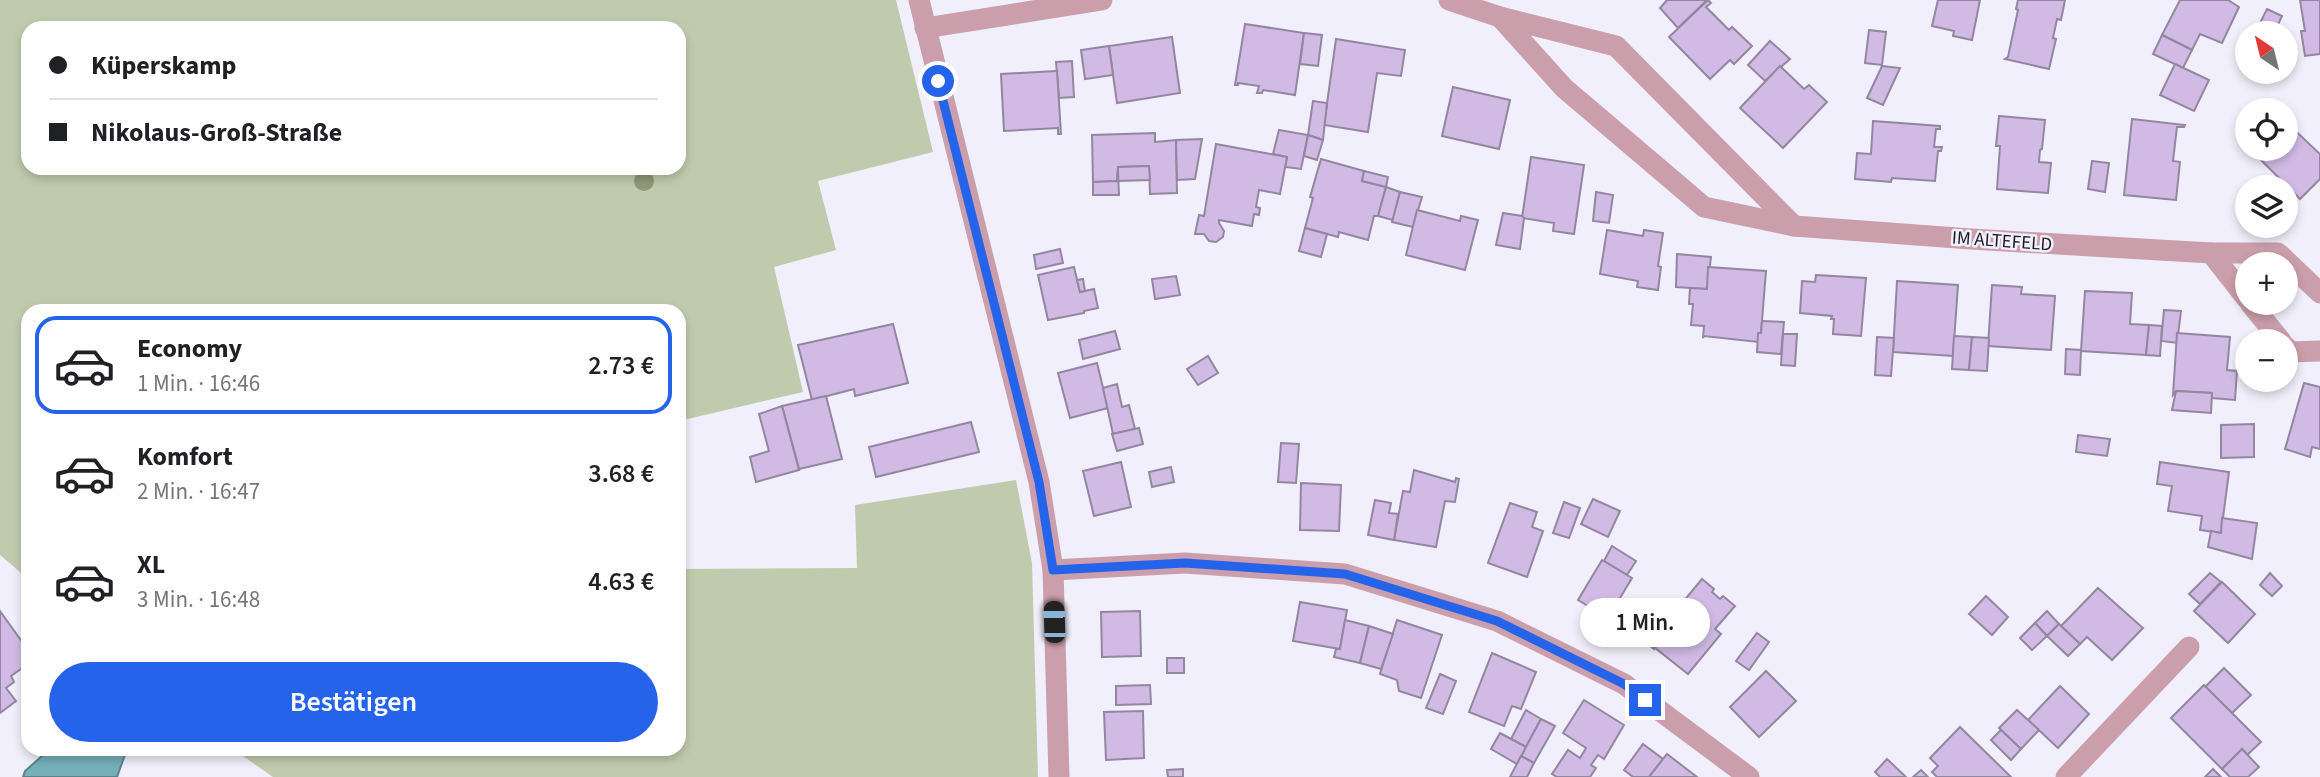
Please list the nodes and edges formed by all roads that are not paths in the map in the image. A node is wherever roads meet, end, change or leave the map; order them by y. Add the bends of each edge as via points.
1 (919, 0) edge
2 (1102, 0) edge
3 (1449, 0) edge
4 (1500, 17) junction
5 (925, 28) junction
6 (1794, 226) junction
7 (2211, 253) junction
8 (2235, 283) edge
9 (2320, 293) edge
10 (2260, 315) edge
11 (2271, 329) edge
12 (2320, 351) edge
13 (2298, 352) edge
14 (1053, 570) junction
15 (2189, 648) dead end
16 (1059, 777) edge
17 (1749, 777) edge
18 (2066, 777) edge

1 - 5 street
2 - 5 street
3 - 4 street, IM ALTEFELD
4 - 6 street, IM ALTEFELD via 1564,88 1704,207
4 - 6 street, IM ALTEFELD via 1616,46
5 - 14 street via 1039,482
6 - 7 street, IM ALTEFELD
7 - 8 street
7 - 9 street, IM ALTEFELD via 2278,253
10 - 11 street
12 - 13 street
14 - 16 street
14 - 17 street via 1185,563 1345,574 1497,621 1624,684
15 - 18 street

